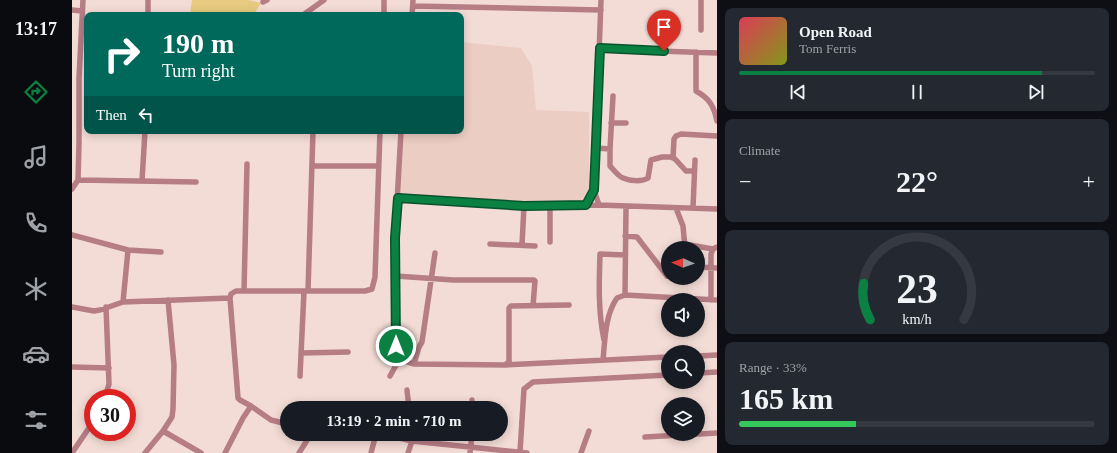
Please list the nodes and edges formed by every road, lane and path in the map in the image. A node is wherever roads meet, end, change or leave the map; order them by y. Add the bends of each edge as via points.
1 (83, 0) edge
2 (148, 0) edge
3 (324, 0) edge
4 (384, 0) edge
5 (601, 0) edge
6 (701, 0) edge
7 (413, 3) edge
8 (72, 10) edge
9 (601, 10) junction
10 (82, 11) junction
11 (148, 12) edge
12 (307, 12) edge
13 (384, 12) edge
14 (701, 30) dead end
15 (600, 48) junction
16 (696, 52) junction
17 (717, 53) edge
18 (72, 78) edge
19 (79, 78) junction
20 (613, 96) dead end
21 (717, 121) edge
22 (611, 123) junction
23 (626, 123) dead end
24 (145, 134) edge
25 (314, 134) edge
26 (380, 134) edge
27 (401, 134) edge
28 (717, 136) edge
29 (72, 144) edge
30 (80, 144) junction
31 (596, 148) junction
32 (610, 149) junction
33 (673, 158) junction
34 (695, 160) dead end
35 (247, 164) dead end
36 (312, 166) junction
37 (378, 166) junction
38 (694, 171) junction
39 (78, 180) junction
40 (142, 181) junction
41 (196, 182) dead end
42 (72, 189) edge
43 (594, 190) junction
44 (398, 198) junction
45 (586, 205) junction
46 (599, 205) junction
47 (524, 206) junction
48 (550, 206) junction
49 (626, 207) junction
50 (676, 208) junction
51 (693, 208) junction
52 (717, 209) edge
53 (72, 235) edge
54 (625, 236) junction
55 (684, 241) edge
56 (550, 242) dead end
57 (490, 244) dead end
58 (522, 245) junction
59 (535, 246) dead end
60 (705, 247) edge
61 (715, 248) edge
62 (128, 250) junction
63 (161, 252) dead end
64 (435, 253) dead end
65 (625, 255) junction
66 (661, 268) edge
67 (714, 268) edge
68 (396, 276) junction
69 (430, 280) junction
70 (244, 291) junction
71 (306, 291) junction
72 (625, 295) junction
73 (230, 298) junction
74 (168, 300) junction
75 (714, 300) edge
76 (124, 302) junction
77 (569, 305) dead end
78 (533, 306) junction
79 (72, 307) edge
80 (106, 307) junction
81 (605, 345) junction
82 (348, 352) dead end
83 (301, 353) junction
84 (717, 355) edge
85 (705, 356) edge
86 (661, 357) edge
87 (400, 358) junction
88 (603, 360) junction
89 (414, 364) junction
90 (505, 365) junction
91 (72, 367) edge
92 (109, 368) junction
93 (717, 372) edge
94 (705, 373) edge
95 (661, 375) edge
96 (300, 376) dead end
97 (390, 376) dead end
98 (108, 389) edge
99 (407, 390) dead end
100 (408, 401) edge
101 (251, 406) junction
102 (280, 422) edge
103 (163, 431) junction
104 (588, 431) dead end
105 (717, 433) edge
106 (84, 435) edge
107 (645, 437) dead end
108 (307, 441) edge
109 (374, 441) edge
110 (412, 441) joint
111 (471, 441) edge
112 (471, 446) junction
113 (512, 452) edge
114 (520, 452) edge
115 (72, 453) edge
116 (145, 453) edge
117 (201, 453) edge
118 (225, 453) edge
119 (299, 453) edge
120 (371, 453) edge
121 (408, 453) edge
122 (470, 453) edge
123 (527, 453) edge
124 (581, 453) edge

1 - 10 street
2 - 11 street
3 - 12 street
4 - 13 street
5 - 9 street
6 - 14 street
7 - 9 street
8 - 10 street
9 - 15 street
10 - 19 street
15 - 16 street
15 - 31 street
16 - 17 street
16 - 21 street via 696,90 708,99
18 - 19 street
19 - 30 street
20 - 22 street
22 - 23 street
22 - 32 street
24 - 40 street
25 - 36 street
26 - 37 street
27 - 44 street
28 - 33 street via 676,136
29 - 30 street
30 - 39 street
31 - 32 street
31 - 43 street
32 - 33 street via 610,166 621,177 636,181 648,178 651,160 654,158
33 - 38 street via 686,171
34 - 38 street
35 - 70 street
36 - 37 street
36 - 71 street
37 - 71 street via 375,277 372,289
38 - 51 street
39 - 40 street
39 - 42 street
40 - 41 street
43 - 45 street
43 - 46 street
44 - 47 street
44 - 68 street
45 - 46 street
45 - 48 street
46 - 49 street
47 - 48 street
47 - 58 street
48 - 56 street
49 - 50 street
49 - 54 street
50 - 51 street
50 - 55 street via 683,226
51 - 52 street
53 - 62 street
54 - 65 street
54 - 66 street via 637,237
57 - 58 street
58 - 59 street
60 - 61 street
61 - 67 street via 711,254
62 - 63 street
62 - 76 street
64 - 69 street
65 - 72 street
65 - 81 street via 600,254 600,323
67 - 75 street
68 - 69 street
68 - 87 street via 396,346
69 - 78 street via 534,280
69 - 89 street via 422,342
70 - 71 street
70 - 73 street via 233,292
71 - 83 street
72 - 75 street
72 - 81 street via 617,298 612,309
73 - 74 street
73 - 101 street via 238,398
74 - 76 street
74 - 103 street via 174,365 174,409
76 - 80 street
77 - 78 street
78 - 90 street via 509,308 509,362
79 - 80 street via 94,311
80 - 92 street
81 - 88 street
82 - 83 street
83 - 96 street
84 - 85 street
86 - 88 street
87 - 89 street
87 - 97 street
88 - 90 street
89 - 90 street
91 - 92 street
92 - 98 street
93 - 94 street
95 - 114 street via 533,382 524,389
99 - 100 street
101 - 102 street via 271,420
101 - 118 street via 242,418
103 - 116 street
103 - 117 street
104 - 124 street
105 - 107 street
106 - 115 street
108 - 119 street
109 - 120 street
110 - 112 street
110 - 121 street
111 - 112 street
112 - 113 street
112 - 122 street
113 - 114 street
114 - 123 street

